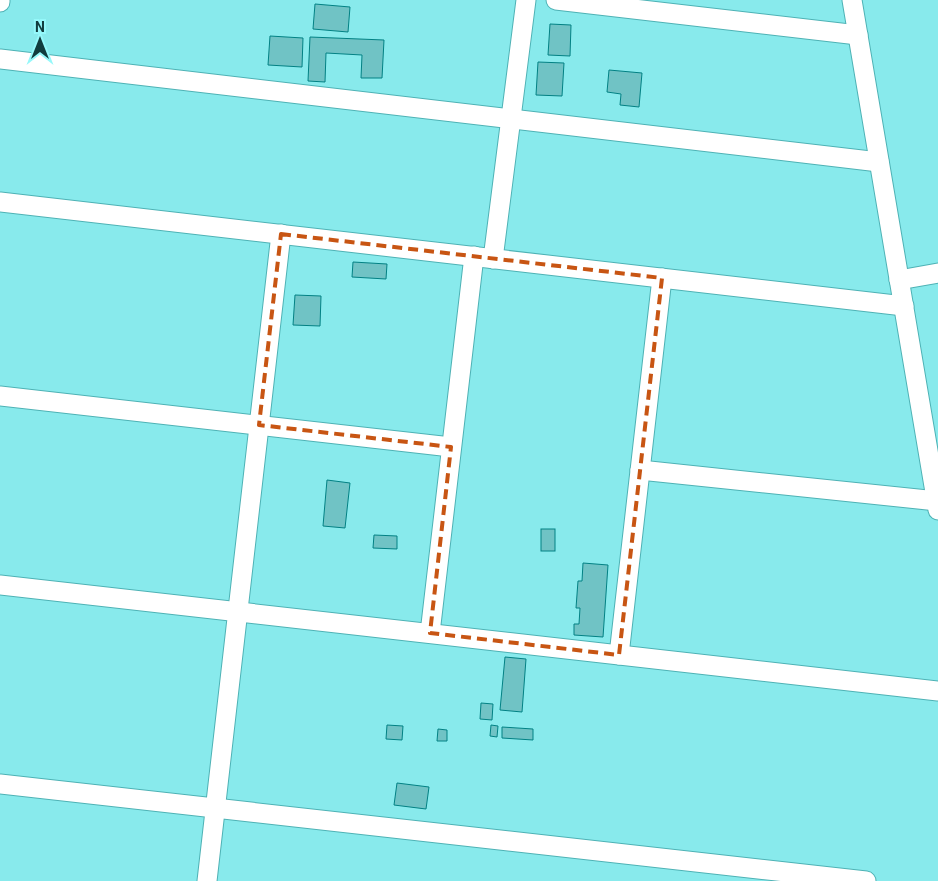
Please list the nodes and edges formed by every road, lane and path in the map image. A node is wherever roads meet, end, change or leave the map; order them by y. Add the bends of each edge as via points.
1 (526, 0) edge
2 (556, 0) edge
3 (852, 0) edge
4 (858, 36) junction
5 (0, 59) edge
6 (511, 119) junction
7 (879, 162) junction
8 (0, 202) edge
9 (280, 234) junction
10 (474, 256) junction
11 (493, 259) junction
12 (938, 273) edge
13 (662, 278) junction
14 (899, 280) junction
15 (904, 306) junction
16 (0, 396) edge
17 (259, 425) junction
18 (452, 447) junction
19 (640, 470) junction
20 (937, 506) edge
21 (0, 585) edge
22 (238, 612) junction
23 (430, 633) junction
24 (619, 655) junction
25 (938, 691) edge
26 (0, 784) edge
27 (215, 808) junction
28 (779, 876) edge
29 (207, 881) edge
30 (866, 881) edge

1 - 6 street
2 - 4 street
3 - 4 street
4 - 7 street
5 - 6 street
6 - 7 street
6 - 11 street
7 - 14 street
8 - 9 street
9 - 10 street
9 - 17 street
10 - 11 street
10 - 18 street
11 - 13 street
12 - 14 street
13 - 15 street
13 - 19 street
14 - 15 street
15 - 20 street
16 - 17 street
17 - 18 street
17 - 22 street
18 - 23 street
19 - 20 street
19 - 24 street
21 - 22 street
22 - 23 street
22 - 27 street
23 - 24 street
24 - 25 street
26 - 27 street
27 - 28 street
27 - 29 street
28 - 30 street

